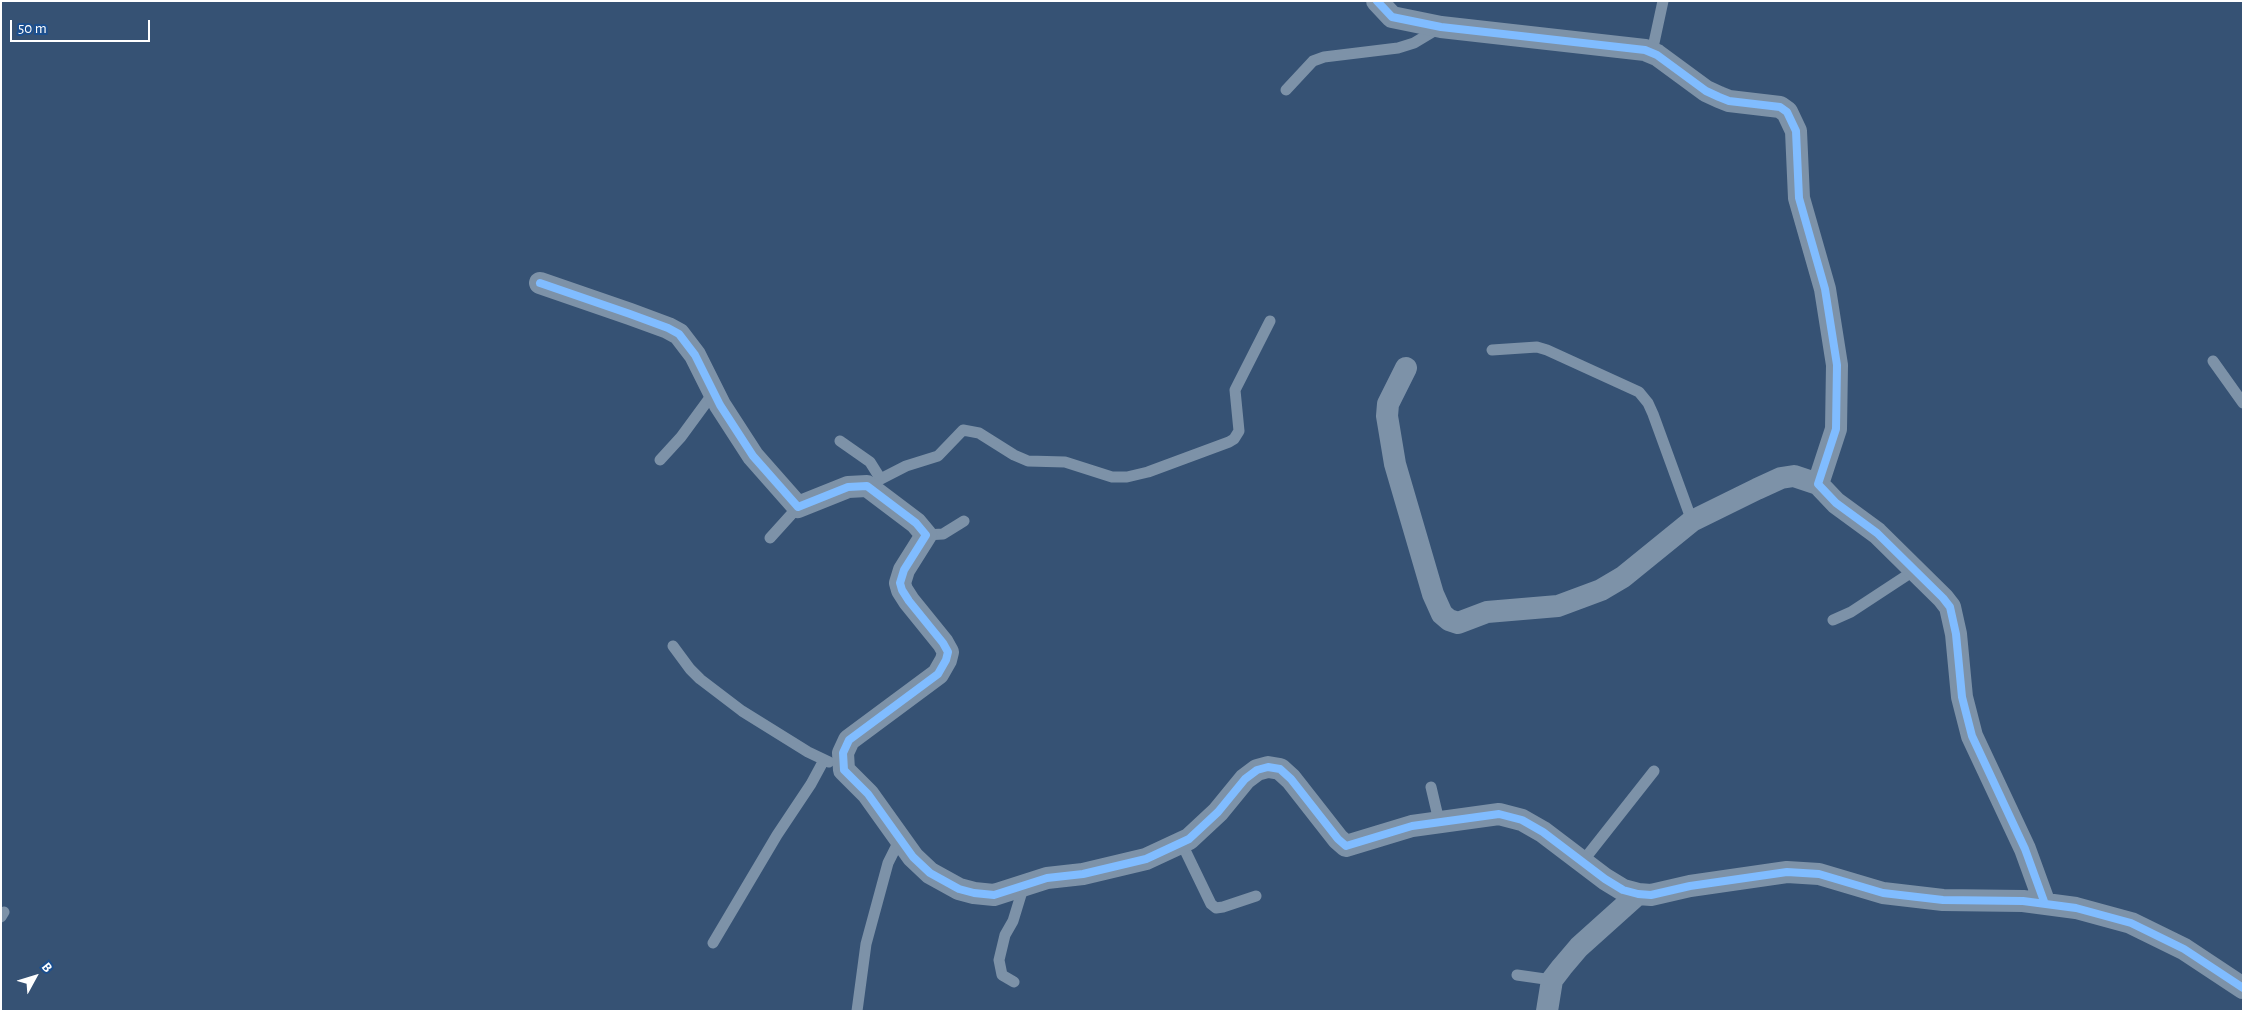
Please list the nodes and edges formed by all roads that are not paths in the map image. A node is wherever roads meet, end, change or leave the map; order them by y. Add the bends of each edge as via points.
1 (1377, 1) edge
2 (1663, 1) edge
3 (1441, 27) junction
4 (1652, 52) junction
5 (1286, 90) dead end
6 (540, 283) dead end
7 (1270, 320) dead end
8 (1492, 350) dead end
9 (2214, 362) dead end
10 (1406, 368) dead end
11 (714, 392) junction
12 (2243, 402) edge
13 (840, 441) dead end
14 (660, 460) dead end
15 (874, 482) junction
16 (1818, 484) junction
17 (798, 507) junction
18 (964, 521) dead end
19 (1692, 521) junction
20 (926, 535) junction
21 (770, 538) dead end
22 (1915, 570) junction
23 (1833, 620) dead end
24 (673, 646) dead end
25 (824, 760) junction
26 (844, 770) junction
27 (1654, 771) dead end
28 (1431, 788) dead end
29 (1439, 822) junction
30 (900, 839) junction
31 (1182, 844) junction
32 (1583, 860) junction
33 (1024, 885) junction
34 (1638, 894) junction
35 (1256, 896) dead end
36 (2045, 904) junction
37 (713, 942) dead end
38 (1517, 975) dead end
39 (1552, 980) junction
40 (1014, 982) dead end
41 (2243, 988) edge
42 (858, 1011) edge
43 (1547, 1011) edge

1 - 3 street via 1392,17
2 - 4 lane
3 - 4 street
3 - 5 lane via 1414,43 1398,48 1313,61
4 - 16 street via 1719,97 1780,107 1787,112 1796,131 1799,198 1825,289 1837,364 1836,429
6 - 11 street via 678,334 695,355
7 - 15 lane via 1235,390 1239,431 1229,442 1148,472 1112,477 1065,462 1028,461 979,433 963,430 938,456 906,466
8 - 19 lane via 1537,347 1639,392 1653,414
9 - 12 lane
10 - 19 street via 1388,404 1395,464 1433,594 1442,614 1449,620 1458,623 1487,612 1558,606 1601,590 1640,565
11 - 14 lane
11 - 17 street via 753,456
13 - 15 lane via 870,462
15 - 17 street via 848,487
15 - 20 street
16 - 19 street via 1803,478 1781,478
16 - 22 street
17 - 21 lane
18 - 20 lane via 943,534
20 - 26 street via 904,570 900,583 909,601 943,643 948,652 946,660 938,674 850,740 843,753
22 - 23 lane via 1851,612
22 - 36 street via 1943,598 1952,613 1962,697 1972,736 2024,849
24 - 25 lane via 690,669 735,705
25 - 26 lane
25 - 37 lane
26 - 30 street via 868,794
27 - 32 lane
28 - 29 lane
29 - 31 street via 1344,845 1291,779 1280,769 1268,767 1245,779 1207,823
29 - 32 street via 1484,815 1510,816 1543,832
30 - 33 street via 930,874 958,889 994,895
30 - 42 lane via 888,863 866,944
31 - 33 street via 1146,859
31 - 35 lane via 1210,904 1216,908 1223,907
32 - 34 street via 1623,890
33 - 40 lane via 999,960 1002,975
34 - 36 street via 1651,895 1787,872 1819,874 1883,893 1943,900
34 - 39 street via 1578,947
36 - 41 street via 2076,908 2131,923 2184,949
38 - 39 lane
39 - 43 street

